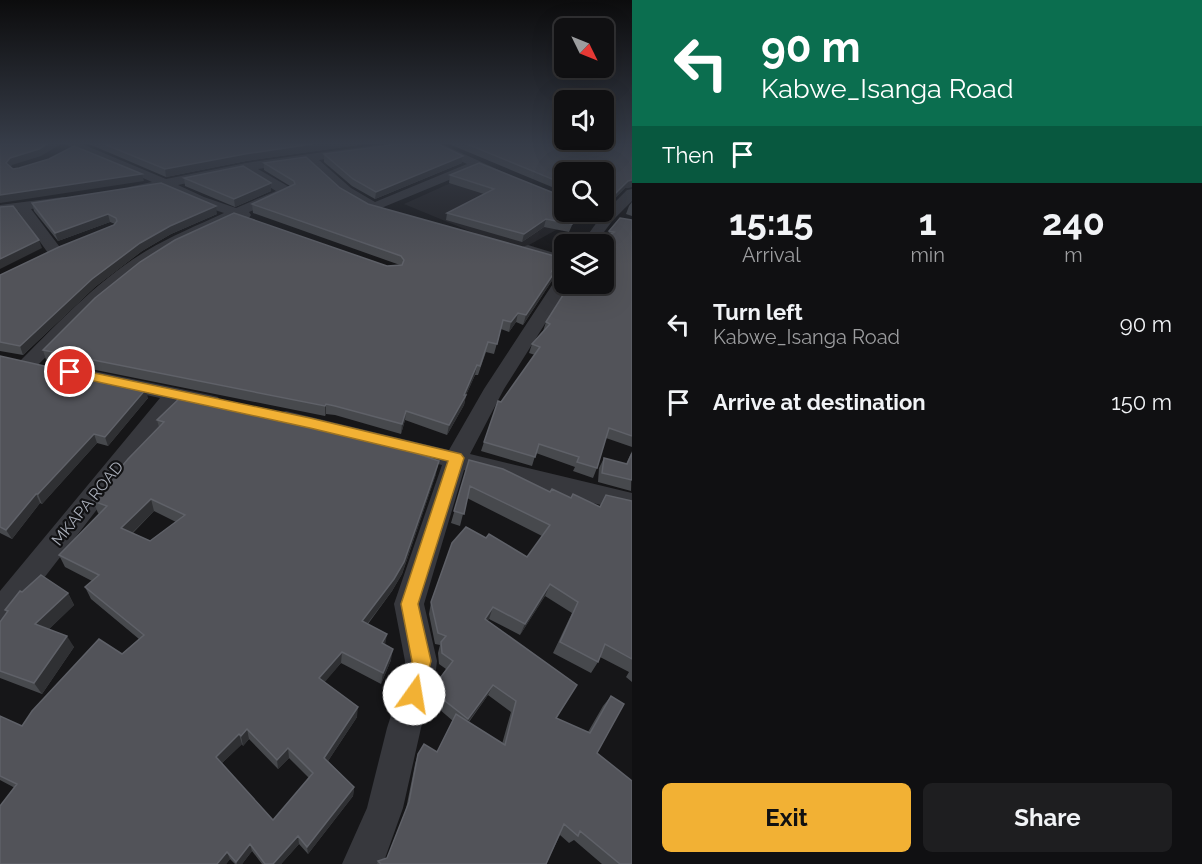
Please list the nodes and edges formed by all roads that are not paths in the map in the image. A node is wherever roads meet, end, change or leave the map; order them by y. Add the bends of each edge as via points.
1 (163, 184) edge
2 (165, 184) edge
3 (275, 184) edge
4 (338, 184) edge
5 (428, 184) edge
6 (117, 193) edge
7 (632, 194) edge
8 (77, 199) edge
9 (21, 206) junction
10 (614, 206) edge
11 (374, 207) junction
12 (0, 209) edge
13 (392, 212) edge
14 (240, 213) junction
15 (614, 218) edge
16 (624, 221) edge
17 (260, 222) edge
18 (511, 245) edge
19 (53, 251) edge
20 (554, 258) edge
21 (555, 294) edge
22 (175, 394) junction
23 (231, 406) edge
24 (265, 413) edge
25 (456, 458) junction
26 (632, 503) edge
27 (0, 613) edge
28 (361, 864) edge

1 - 6 street
2 - 14 street
3 - 14 street via 285,191
4 - 11 street
5 - 11 street
7 - 10 street
8 - 9 street
9 - 12 street
9 - 19 street
11 - 13 street
14 - 17 street
14 - 22 street via 149,256 19,362
15 - 16 street
18 - 20 street
21 - 25 street via 494,389
22 - 23 street
22 - 27 street, MKAPA ROAD
24 - 25 street
25 - 26 street
25 - 28 street via 410,604 421,661 419,678 385,808

